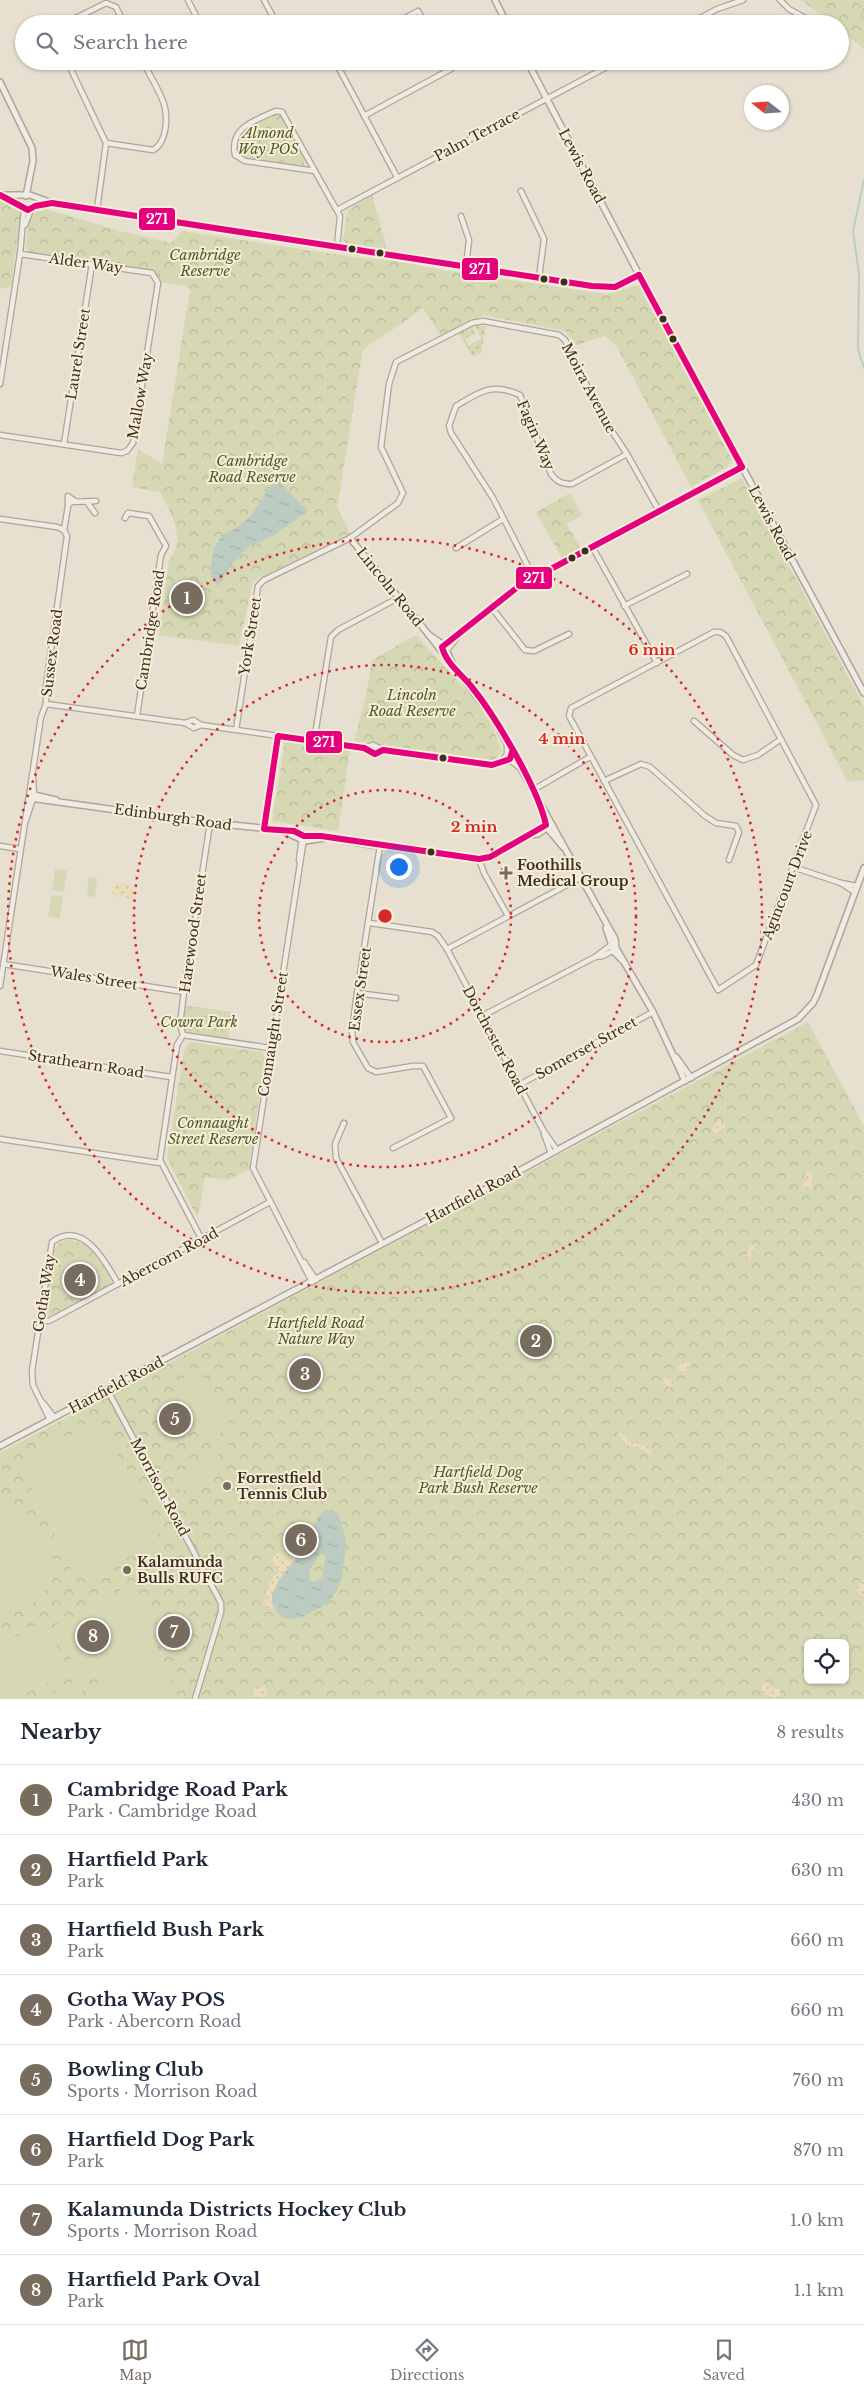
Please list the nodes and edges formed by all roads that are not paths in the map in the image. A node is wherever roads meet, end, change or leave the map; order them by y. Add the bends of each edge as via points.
1 (188, 0) edge
2 (264, 0) edge
3 (494, 0) edge
4 (743, 0) edge
5 (780, 0) edge
6 (82, 15) edge
7 (120, 15) edge
8 (196, 15) edge
9 (272, 15) edge
10 (410, 15) edge
11 (420, 15) edge
12 (502, 15) edge
13 (706, 15) edge
14 (800, 15) edge
15 (71, 70) edge
16 (147, 70) edge
17 (340, 70) edge
18 (449, 70) edge
19 (532, 70) edge
20 (600, 70) edge
21 (0, 82) edge
22 (546, 98) junction
23 (364, 116) junction
24 (106, 143) junction
25 (315, 171) junction
26 (397, 177) junction
27 (30, 183) junction
28 (521, 191) dead end
29 (1, 196) edge
30 (26, 196) junction
31 (34, 197) junction
32 (52, 203) junction
33 (23, 208) junction
34 (33, 208) junction
35 (97, 210) junction
36 (337, 210) junction
37 (460, 216) dead end
38 (23, 229) junction
39 (337, 247) junction
40 (20, 254) junction
41 (92, 264) junction
42 (466, 266) junction
43 (152, 273) joint
44 (639, 275) junction
45 (539, 278) junction
46 (0, 384) edge
47 (0, 435) edge
48 (64, 444) junction
49 (626, 454) junction
50 (742, 467) junction
51 (96, 501) dead end
52 (87, 502) junction
53 (659, 511) junction
54 (95, 513) dead end
55 (124, 518) dead end
56 (0, 519) edge
57 (503, 519) junction
58 (64, 530) junction
59 (350, 538) junction
60 (456, 548) dead end
61 (593, 548) junction
62 (687, 574) dead end
63 (534, 578) junction
64 (398, 598) junction
65 (624, 606) junction
66 (492, 608) junction
67 (569, 634) dead end
68 (444, 648) junction
69 (657, 663) junction
70 (864, 693) edge
71 (46, 704) junction
72 (137, 716) junction
73 (694, 721) dead end
74 (185, 723) junction
75 (202, 725) junction
76 (236, 730) junction
77 (278, 736) junction
78 (781, 739) junction
79 (314, 741) junction
80 (507, 742) junction
81 (364, 748) junction
82 (383, 750) junction
83 (514, 756) junction
84 (590, 757) junction
85 (505, 760) junction
86 (521, 769) junction
87 (604, 781) junction
88 (533, 790) junction
89 (32, 798) junction
90 (210, 823) junction
91 (549, 826) junction
92 (264, 829) junction
93 (303, 839) junction
94 (0, 846) edge
95 (380, 846) junction
96 (20, 849) junction
97 (479, 859) junction
98 (729, 860) dead end
99 (793, 867) junction
100 (864, 868) edge
101 (580, 878) junction
102 (856, 889) junction
103 (508, 916) junction
104 (370, 923) junction
105 (614, 948) junction
106 (446, 949) junction
107 (3, 964) junction
108 (0, 986) edge
109 (184, 992) junction
110 (357, 993) junction
111 (396, 998) dead end
112 (653, 1012) junction
113 (482, 1016) junction
114 (183, 1036) junction
115 (270, 1048) junction
116 (0, 1051) edge
117 (171, 1077) junction
118 (688, 1080) junction
119 (519, 1085) junction
120 (344, 1123) dead end
121 (543, 1130) junction
122 (0, 1139) edge
123 (393, 1148) dead end
124 (556, 1150) junction
125 (551, 1153) junction
126 (160, 1164) junction
127 (270, 1202) junction
128 (202, 1240) junction
129 (382, 1243) junction
130 (314, 1281) junction
131 (118, 1284) junction
132 (40, 1320) junction
133 (107, 1389) junction
134 (52, 1419) junction
135 (0, 1446) edge
136 (195, 1699) edge

1 - 8 street
2 - 9 street
3 - 12 street
4 - 13 street
5 - 14 street
6 - 7 street via 106,3 116,8
10 - 11 street via 418,11
15 - 24 street
16 - 24 street via 164,105 165,129 161,144 153,150
17 - 23 street
18 - 23 street
19 - 22 street, Lewis Road
20 - 22 street, Palm Terrace
21 - 27 street via 32,148
22 - 26 street, Palm Terrace
22 - 44 street, Lewis Road
23 - 26 street
24 - 35 street
25 - 25 street via 282,112 276,110 241,128 235,137 235,155 245,161
25 - 36 street
26 - 36 street, Palm Terrace
27 - 30 street
27 - 31 street
28 - 45 street via 544,239
29 - 30 street
29 - 33 street
30 - 31 street
30 - 33 street via 21,201
31 - 32 street
31 - 34 street
32 - 34 street
32 - 35 street
33 - 34 street
33 - 38 street
34 - 38 street
35 - 39 street
36 - 39 street via 341,221
37 - 42 street via 469,240
38 - 40 street
39 - 42 street
40 - 41 street, Alder Way
40 - 46 street
41 - 43 street, Alder Way
41 - 48 street, Laurel Street
42 - 45 street
43 - 48 street, Mallow Way via 158,283 133,443 121,453
44 - 45 street via 612,287
44 - 50 street, Lewis Road
47 - 48 street, Mallow Way
49 - 53 street, Moira Avenue
49 - 57 street, Fagin Way via 572,484 557,481 551,474 520,395 486,389 456,406 449,426
49 - 59 street, Moira Avenue via 600,413 565,340 558,335 484,321 472,323 396,362 389,384 381,447 403,493 398,503
50 - 53 street
50 - 70 street, Lewis Road
51 - 52 street
52 - 54 street
52 - 58 street via 71,502
53 - 61 street
55 - 72 street, Cambridge Road via 132,512 149,516 166,546 161,555
56 - 58 street
57 - 60 street
57 - 63 street, Fagin Way
58 - 71 street, Sussex Road via 67,536
59 - 64 street, Lincoln Road
59 - 76 street, York Street via 264,580 258,586
61 - 63 street
61 - 65 street
62 - 65 street
63 - 66 street
64 - 68 street, Lincoln Road via 434,644
64 - 79 street via 338,630 331,637
65 - 69 street
66 - 67 street via 525,650 534,651
66 - 68 street via 452,638
68 - 80 street, Lincoln Road via 444,656 492,716
69 - 78 street, Agincourt Drive via 714,632 720,632 726,636
69 - 84 street, Agincourt Drive via 571,708 568,716
71 - 72 street
71 - 89 street, Sussex Road via 41,716 33,768
72 - 74 street
73 - 78 street via 743,760 758,755
74 - 75 street via 194,728
74 - 75 street via 194,720
75 - 76 street
76 - 77 street
77 - 79 street
77 - 92 street
78 - 99 street, Agincourt Drive via 816,805
79 - 81 street
80 - 83 street, Lincoln Road
80 - 85 street
81 - 82 street via 373,745
81 - 82 street via 375,754
82 - 85 street via 494,765
83 - 85 street
83 - 86 street, Lincoln Road
84 - 87 street, Agincourt Drive
84 - 88 street
85 - 86 street via 514,762
86 - 88 street, Lincoln Road
87 - 98 street via 641,764 650,767 705,816 716,823 736,826 739,832
87 - 99 street, Agincourt Drive via 718,990 756,965
88 - 91 street, Lincoln Road
89 - 90 street, Edinburgh Road
89 - 96 street, Sussex Road
90 - 92 street, Edinburgh Road
90 - 109 street, Harewood Street
91 - 97 street, Edinburgh Road via 490,857
91 - 101 street, Lincoln Road
92 - 93 street, Edinburgh Road via 294,831
93 - 95 street, Edinburgh Road via 321,836
93 - 115 street, Connaught Street
94 - 96 street
95 - 97 street, Edinburgh Road
95 - 104 street, Essex Street
96 - 107 street, Sussex Road
97 - 103 street
99 - 102 street
100 - 102 street, Hartfield Road
101 - 103 street
101 - 105 street, Lincoln Road via 615,939
102 - 118 street, Hartfield Road via 816,995 803,1015
103 - 106 street
104 - 106 street, Dorchester Road via 432,932
104 - 110 street, Essex Street
105 - 112 street, Lincoln Road
105 - 113 street via 604,956 595,957
106 - 113 street, Dorchester Road
107 - 108 street, Sussex Road
107 - 109 street, Wales Street
109 - 114 street, Harewood Street via 180,1024
110 - 111 street
110 - 123 street, Essex Street via 352,1032 361,1059 376,1072 423,1066 451,1118
112 - 118 street, Lincoln Road
112 - 119 street, Somerset Street
113 - 119 street, Dorchester Road
114 - 115 street
114 - 117 street, Harewood Street via 177,1045
115 - 127 street, Connaught Street via 253,1159 256,1175
116 - 117 street, Strathearn Road
117 - 126 street, Harewood Street
118 - 124 street, Hartfield Road
119 - 121 street, Dorchester Road
120 - 129 street via 335,1144 336,1158
121 - 124 street, Dorchester Road
121 - 125 street, Dorchester Road
122 - 126 street
124 - 125 street, Hartfield Road
125 - 129 street, Hartfield Road
126 - 128 street
127 - 128 street, Abercorn Road
127 - 130 street, Connaught Street
128 - 131 street, Abercorn Road
129 - 130 street, Hartfield Road
130 - 133 street, Hartfield Road
131 - 132 street, Abercorn Road via 49,1321
131 - 132 street, Gotha Way via 94,1245 70,1236 58,1238 52,1242
132 - 134 street, Gotha Way via 33,1385
133 - 134 street, Hartfield Road
133 - 136 street, Morrison Road via 221,1603
134 - 135 street, Hartfield Road

